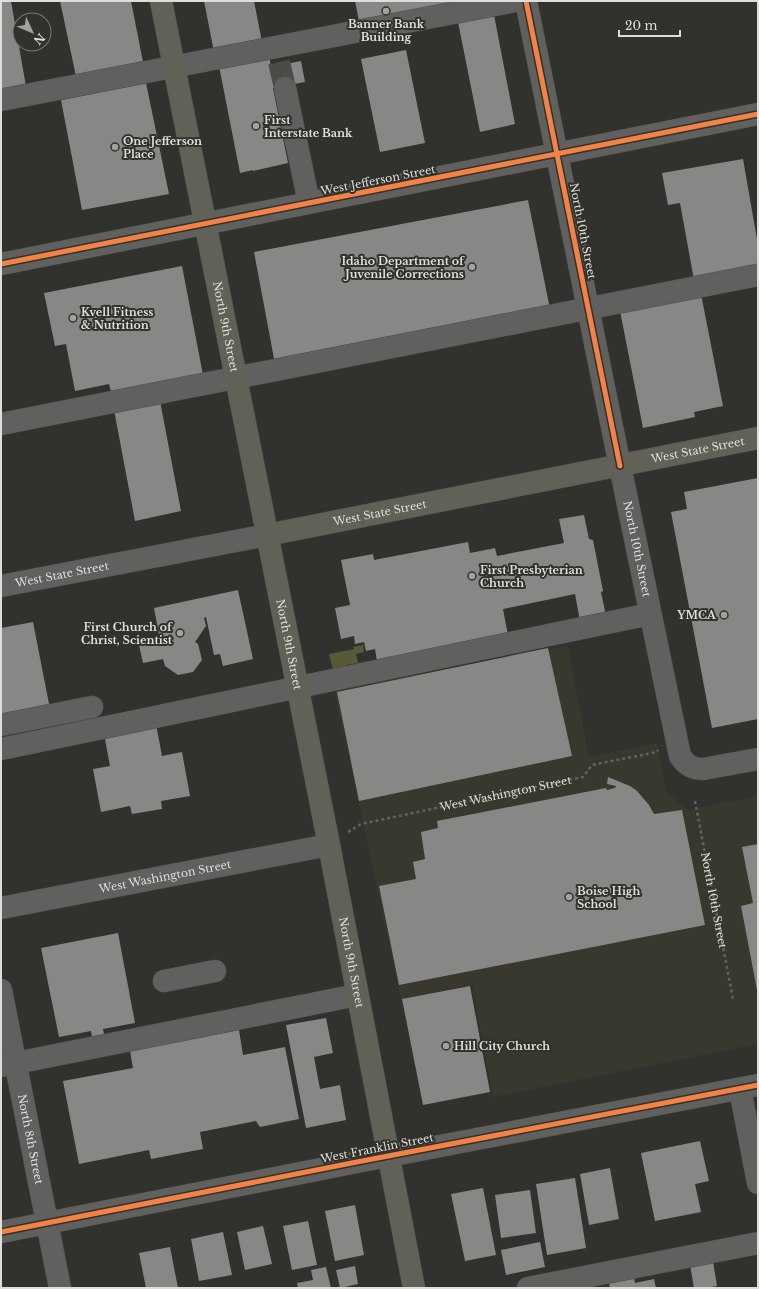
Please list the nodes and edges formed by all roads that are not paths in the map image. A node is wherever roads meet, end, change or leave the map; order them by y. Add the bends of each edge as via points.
1 (161, 1) edge
2 (515, 1) edge
3 (526, 1) edge
4 (175, 67) junction
5 (285, 88) tunnel mouth
6 (1, 100) edge
7 (758, 114) edge
8 (557, 154) junction
9 (309, 203) junction
10 (206, 223) junction
11 (1, 264) edge
12 (758, 275) edge
13 (588, 308) junction
14 (236, 377) junction
15 (1, 424) edge
16 (758, 438) edge
17 (620, 466) junction
18 (267, 534) junction
19 (1, 586) edge
20 (650, 614) junction
21 (298, 687) junction
22 (92, 707) dead end
23 (1, 726) edge
24 (1, 749) edge
25 (758, 759) edge
26 (329, 845) junction
27 (1, 908) edge
28 (215, 971) dead end
29 (164, 981) dead end
30 (1, 990) edge
31 (357, 995) junction
32 (8, 1065) edge
33 (749, 1087) edge
34 (389, 1156) junction
35 (758, 1183) edge
36 (47, 1224) junction
37 (1, 1232) edge
38 (758, 1243) edge
39 (60, 1288) edge
40 (414, 1288) edge
41 (528, 1288) edge

1 - 4 main road, North 9th Street
2 - 4 street via 277,54
3 - 8 street, North 10th Street
4 - 6 street
4 - 10 main road, North 9th Street
5 - 9 street
7 - 8 street, West Jefferson Street
8 - 9 street, West Jefferson Street
8 - 13 street, North 10th Street
9 - 10 street, West Jefferson Street
10 - 11 street, West Jefferson Street
10 - 14 main road, North 9th Street
12 - 13 street
13 - 14 street
13 - 17 street, North 10th Street
14 - 15 street
14 - 18 main road, North 9th Street
16 - 17 main road, West State Street
17 - 18 main road, West State Street
17 - 20 street, North 10th Street
18 - 19 street, West State Street
18 - 21 main road, North 9th Street
20 - 21 street
20 - 25 street, North 10th Street via 680,756 695,769
21 - 24 street
21 - 26 main road, North 9th Street
22 - 23 street
26 - 27 street, West Washington Street
26 - 31 main road, North 9th Street
28 - 29 street
30 - 32 street, North 8th Street
31 - 32 street
31 - 34 main road, North 9th Street
32 - 36 street, North 8th Street
33 - 34 street, West Franklin Street
33 - 35 street
34 - 36 street, West Franklin Street
34 - 40 main road, North 9th Street
36 - 37 street, West Franklin Street
36 - 39 street, North 8th Street
38 - 41 street

